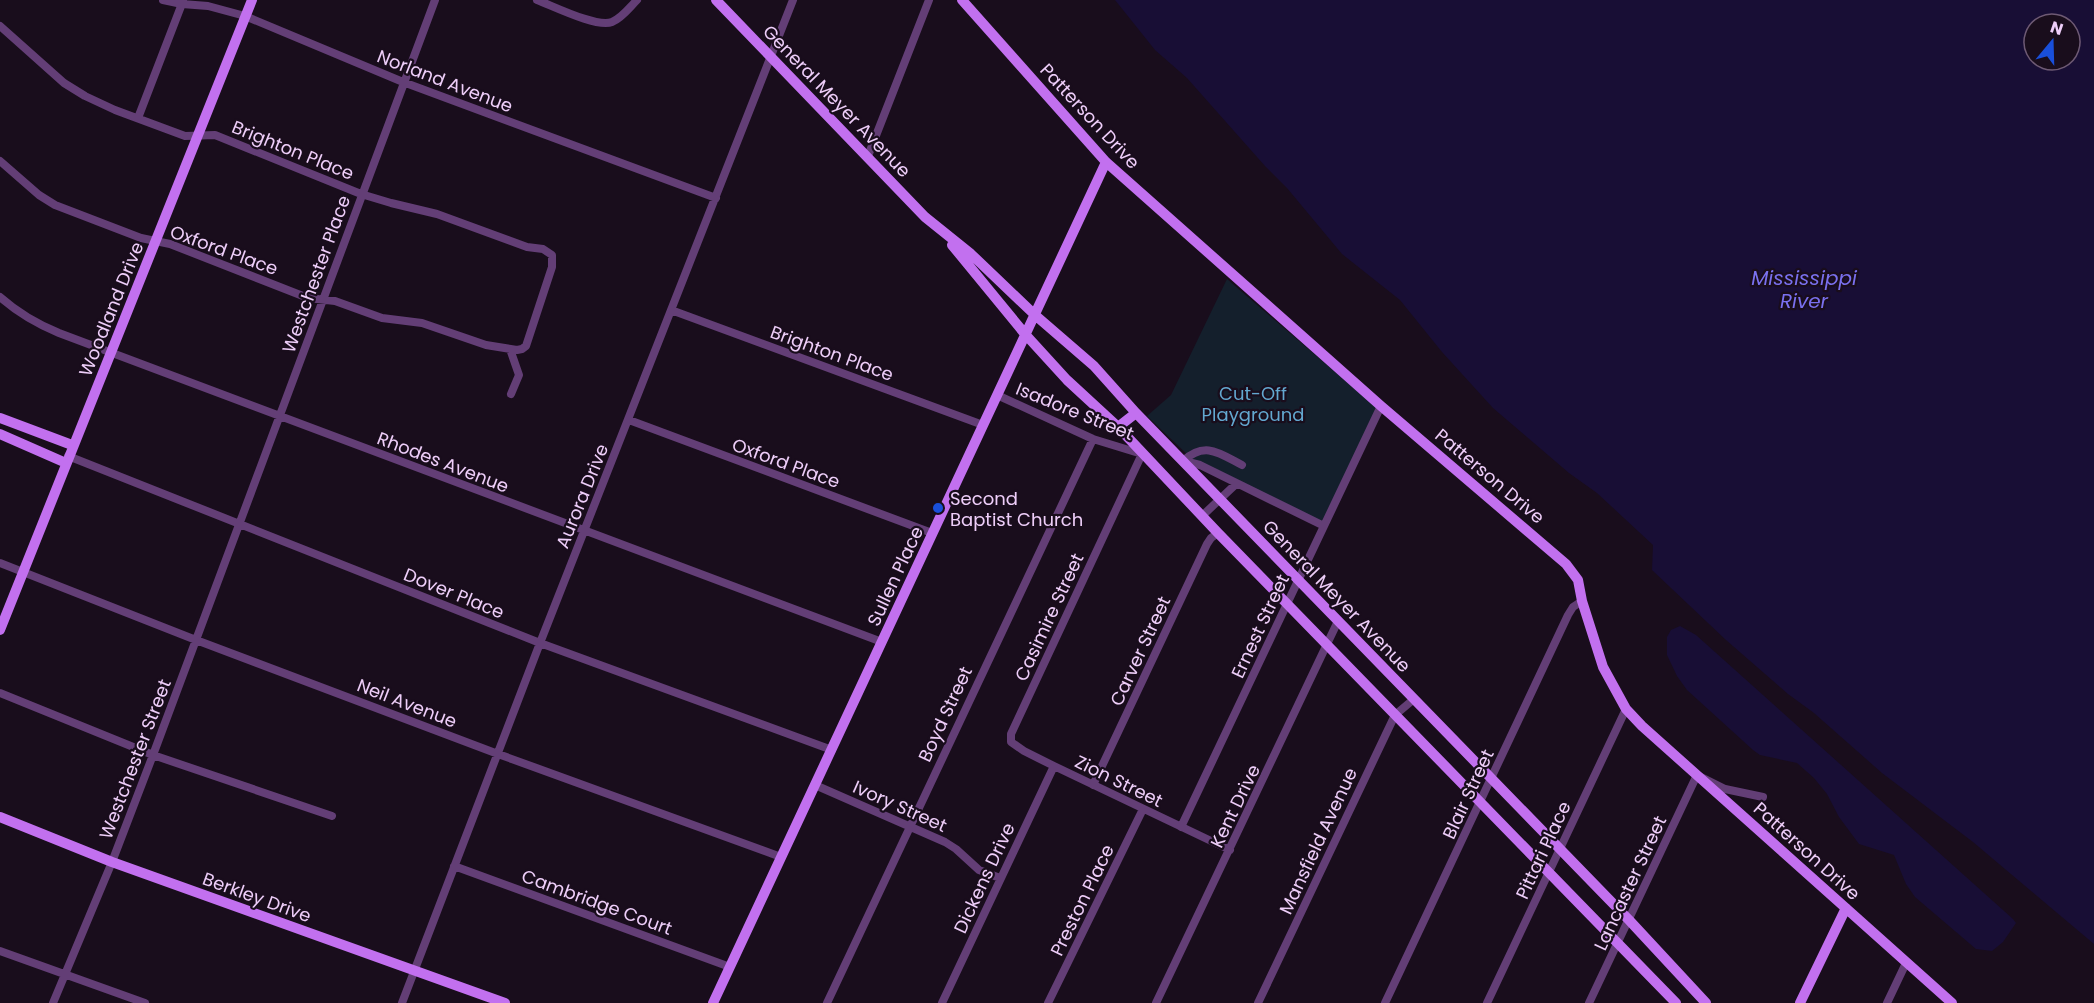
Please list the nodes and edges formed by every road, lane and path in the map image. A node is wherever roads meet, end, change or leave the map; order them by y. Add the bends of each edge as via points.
1 (163, 0) edge
2 (252, 0) edge
3 (435, 0) edge
4 (537, 0) edge
5 (637, 0) edge
6 (716, 0) edge
7 (793, 0) edge
8 (929, 0) edge
9 (962, 0) edge
10 (183, 2) edge
11 (245, 16) junction
12 (0, 26) edge
13 (771, 56) junction
14 (403, 82) junction
15 (138, 118) junction
16 (199, 134) junction
17 (868, 156) junction
18 (0, 162) edge
19 (1106, 162) junction
20 (361, 194) junction
21 (716, 198) junction
22 (934, 225) junction
23 (157, 242) junction
24 (0, 297) edge
25 (322, 300) junction
26 (671, 310) junction
27 (1035, 315) junction
28 (1025, 334) junction
29 (510, 349) junction
30 (113, 352) junction
31 (511, 394) dead end
32 (997, 396) junction
33 (1381, 406) junction
34 (1136, 413) junction
35 (280, 416) junction
36 (0, 418) edge
37 (629, 420) junction
38 (983, 425) junction
39 (1118, 427) junction
40 (0, 434) edge
41 (1092, 439) junction
42 (1142, 454) junction
43 (69, 455) junction
44 (1182, 461) junction
45 (1242, 465) dead end
46 (1236, 484) junction
47 (1221, 500) junction
48 (1202, 516) junction
49 (240, 524) junction
50 (1324, 526) junction
51 (584, 531) junction
52 (932, 533) junction
53 (1218, 533) junction
54 (0, 563) edge
55 (24, 572) junction
56 (1298, 580) junction
57 (1582, 601) junction
58 (1287, 602) junction
59 (1338, 621) junction
60 (0, 630) edge
61 (195, 640) junction
62 (882, 642) junction
63 (540, 643) junction
64 (1328, 646) junction
65 (0, 693) edge
66 (1414, 699) junction
67 (1626, 709) junction
68 (1395, 715) junction
69 (1014, 727) joint
70 (832, 750) junction
71 (153, 754) junction
72 (498, 754) junction
73 (1054, 766) junction
74 (1696, 775) junction
75 (1491, 779) junction
76 (815, 785) junction
77 (1093, 786) junction
78 (1763, 797) dead end
79 (1480, 803) junction
80 (1143, 809) junction
81 (332, 816) dead end
82 (0, 817) edge
83 (909, 826) junction
84 (1181, 827) junction
85 (1559, 849) junction
86 (1230, 850) junction
87 (781, 857) junction
88 (112, 862) junction
89 (454, 866) junction
90 (1548, 873) junction
91 (1000, 878) junction
92 (1846, 908) junction
93 (1629, 920) junction
94 (1618, 944) junction
95 (0, 951) edge
96 (1906, 963) junction
97 (730, 967) junction
98 (414, 971) junction
99 (66, 974) junction
100 (1699, 1001) edge
101 (53, 1003) edge
102 (145, 1003) edge
103 (402, 1003) edge
104 (505, 1003) edge
105 (713, 1003) edge
106 (826, 1003) edge
107 (942, 1003) edge
108 (1048, 1003) edge
109 (1156, 1003) edge
110 (1258, 1003) edge
111 (1385, 1003) edge
112 (1487, 1003) edge
113 (1589, 1003) edge
114 (1676, 1003) edge
115 (1800, 1003) edge
116 (1887, 1003) edge
117 (1952, 1003) edge

1 - 10 street, Norland Avenue
2 - 11 street, Woodland Drive
3 - 14 street, Westchester Place
4 - 5 street via 610,23
6 - 13 street, General Meyer Avenue
7 - 13 street, Aurora Drive
8 - 17 street
9 - 19 street, Patterson Drive
10 - 11 street, Norland Avenue
10 - 15 street
11 - 14 street, Norland Avenue
11 - 16 street, Woodland Drive
12 - 15 street, Brighton Place via 64,83 95,101
13 - 17 street, General Meyer Avenue
13 - 21 street, Aurora Drive
14 - 20 street, Westchester Place
14 - 21 street, Norland Avenue
15 - 16 street, Brighton Place via 185,136
16 - 20 street, Brighton Place via 215,135
16 - 23 street, Woodland Drive
17 - 22 street, General Meyer Avenue
18 - 23 street, Oxford Place via 55,205
19 - 27 street, Sullen Place
19 - 33 street, Patterson Drive
20 - 25 street, Westchester Place
20 - 29 street, Brighton Place via 437,214 550,252 552,267 526,346 522,350
21 - 26 street, Aurora Drive
22 - 27 street, General Meyer Avenue
22 - 28 street, General Meyer Avenue
23 - 25 street, Oxford Place
23 - 30 street, Woodland Drive
24 - 30 street, Rhodes Avenue via 36,323
25 - 29 street, Oxford Place
25 - 35 street, Westchester Place
26 - 37 street, Aurora Drive
26 - 38 street, Brighton Place
27 - 28 street, Sullen Place
27 - 34 street, General Meyer Avenue via 1094,366
28 - 32 street, Sullen Place
28 - 39 street, General Meyer Avenue
29 - 31 street via 519,375
30 - 35 street, Rhodes Avenue
30 - 43 street, Woodland Drive
32 - 38 street, Sullen Place
32 - 41 street, Isadore Street
33 - 50 street, Ernest Street
33 - 57 street, Patterson Drive via 1556,554 1578,580
34 - 39 street
34 - 44 street, General Meyer Avenue
35 - 49 street, Westchester Place
35 - 51 street, Rhodes Avenue
36 - 43 street
37 - 51 street, Aurora Drive
37 - 52 street, Oxford Place
38 - 52 street, Sullen Place
39 - 42 street, General Meyer Avenue
40 - 43 street
41 - 42 street, Isadore Street
41 - 83 street, Boyd Street
42 - 48 street, General Meyer Avenue
42 - 69 street, Casimire Street
43 - 49 street, Dover Place
43 - 55 street, Woodland Drive
44 - 45 street via 1204,449
44 - 46 street via 1200,465
44 - 47 street, General Meyer Avenue
46 - 47 street
46 - 50 street
47 - 48 street
47 - 56 street, General Meyer Avenue
48 - 53 street, General Meyer Avenue
49 - 61 street, Westchester Street
49 - 63 street, Dover Place
50 - 56 street, Ernest Street
51 - 62 street, Rhodes Avenue
51 - 63 street, Aurora Drive
52 - 62 street, Sullen Place
53 - 58 street, General Meyer Avenue
53 - 77 street, Carver Street via 1207,544
54 - 55 street, Neil Avenue
55 - 60 street, Woodland Drive
55 - 61 street, Neil Avenue
56 - 58 street, Ernest Street
56 - 59 street, General Meyer Avenue
57 - 67 street, Patterson Drive via 1603,667
57 - 75 street, Blair Street via 1568,615
58 - 64 street, General Meyer Avenue
58 - 84 street, Ernest Street
59 - 64 street, Kent Drive
59 - 66 street, General Meyer Avenue
61 - 71 street, Westchester Street
61 - 72 street, Neil Avenue
62 - 70 street, Sullen Place
63 - 70 street, Dover Place
63 - 72 street, Aurora Drive
64 - 68 street, General Meyer Avenue
64 - 86 street, Kent Drive
65 - 71 street
66 - 68 street, Mansfield Avenue
66 - 75 street, General Meyer Avenue
67 - 74 street, Patterson Drive
67 - 85 street, Pittari Place
68 - 79 street, General Meyer Avenue
68 - 110 street, Mansfield Avenue
69 - 73 street, Zion Street via 1010,739 1013,745
70 - 76 street, Sullen Place
71 - 81 street
71 - 88 street, Westchester Street
72 - 87 street, Neil Avenue
72 - 89 street, Aurora Drive
73 - 77 street, Zion Street
73 - 91 street, Dickens Drive
74 - 78 street via 1725,789
74 - 92 street, Patterson Drive
74 - 93 street, Lancaster Street
75 - 79 street, Blair Street
75 - 85 street, General Meyer Avenue
76 - 83 street, Ivory Street
76 - 87 street, Sullen Place
77 - 80 street, Zion Street
79 - 90 street, General Meyer Avenue
79 - 111 street, Blair Street
80 - 84 street, Zion Street
80 - 108 street, Preston Place
82 - 88 street, Berkley Drive
83 - 91 street, Ivory Street via 945,842 979,870
83 - 106 street, Boyd Street
84 - 86 street, Zion Street
85 - 90 street, Pittari Place
85 - 93 street, General Meyer Avenue
86 - 109 street, Kent Drive
87 - 97 street, Sullen Place
88 - 98 street, Berkley Drive
88 - 99 street, Westchester Street
89 - 97 street, Cambridge Court
89 - 98 street, Aurora Drive
90 - 94 street, General Meyer Avenue
90 - 112 street, Pittari Place
91 - 107 street, Dickens Drive
92 - 96 street, Patterson Drive
92 - 115 street
93 - 94 street, Lancaster Street
93 - 100 street, General Meyer Avenue
94 - 113 street, Lancaster Street
94 - 114 street, General Meyer Avenue
95 - 99 street
96 - 116 street
96 - 117 street, Patterson Drive
97 - 105 street, Sullen Place
98 - 103 street, Aurora Drive
98 - 104 street, Berkley Drive
99 - 101 street, Westchester Street
99 - 102 street

